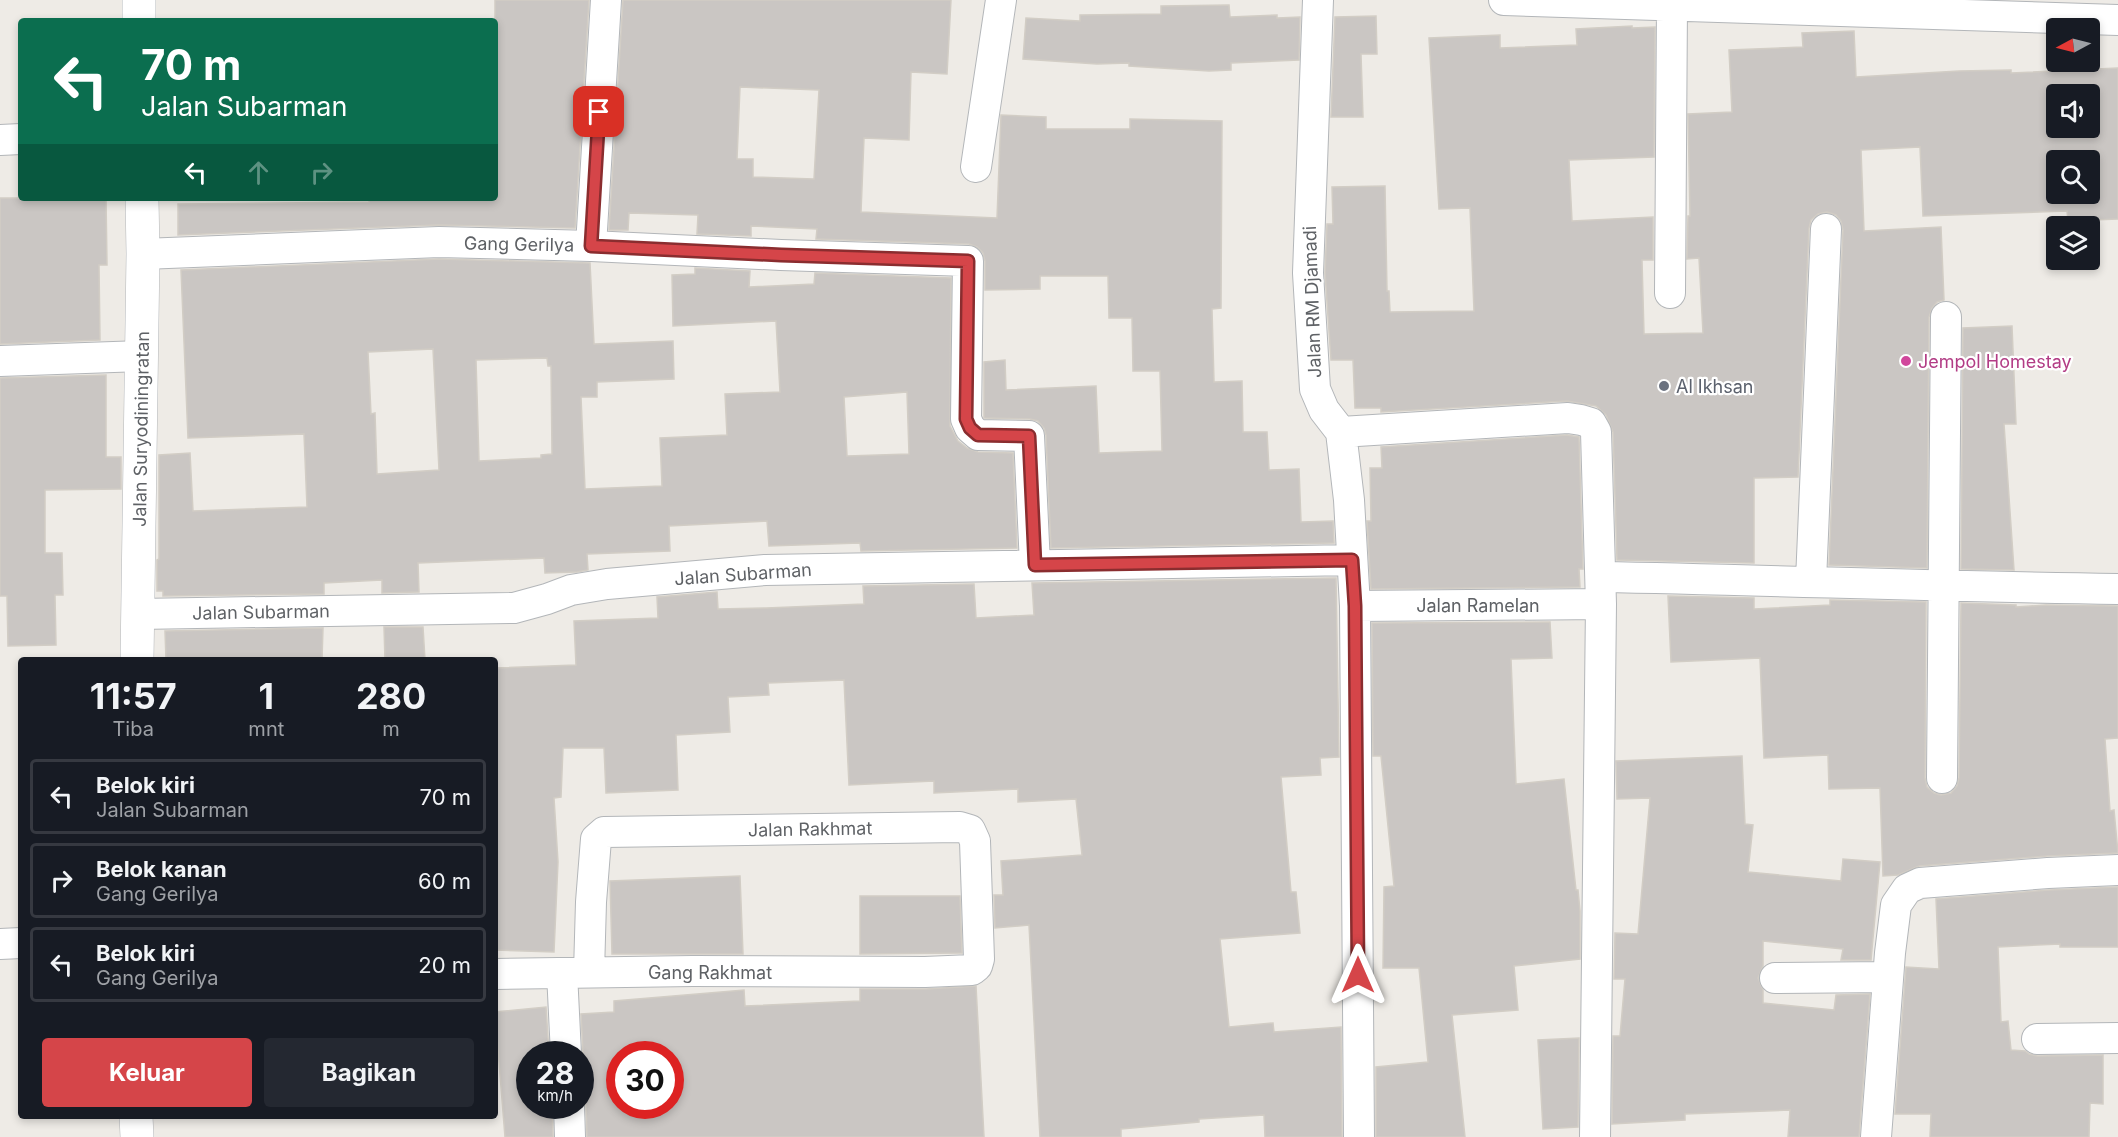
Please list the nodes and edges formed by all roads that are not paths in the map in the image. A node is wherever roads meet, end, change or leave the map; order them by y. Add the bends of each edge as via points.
1 (139, 0) edge
2 (606, 0) edge
3 (1001, 0) edge
4 (1318, 0) edge
5 (1504, 0) edge
6 (1744, 3) edge
7 (1672, 4) junction
8 (139, 18) edge
9 (2118, 20) edge
10 (18, 139) edge
11 (0, 140) edge
12 (976, 167) dead end
13 (142, 201) edge
14 (1826, 229) dead end
15 (591, 246) junction
16 (143, 254) junction
17 (1670, 293) dead end
18 (1946, 317) dead end
19 (142, 356) junction
20 (0, 361) edge
21 (1341, 432) junction
22 (1352, 560) junction
23 (1035, 565) junction
24 (1811, 581) junction
25 (1944, 587) junction
26 (2118, 589) edge
27 (1601, 591) junction
28 (1355, 606) junction
29 (138, 614) junction
30 (137, 657) edge
31 (1942, 778) dead end
32 (2118, 870) edge
33 (18, 943) edge
34 (0, 944) edge
35 (576, 972) junction
36 (925, 972) joint
37 (498, 974) edge
38 (1888, 977) junction
39 (1775, 978) dead end
40 (2037, 1038) dead end
41 (2118, 1038) edge
42 (568, 1041) edge
43 (136, 1119) edge
44 (569, 1119) edge
45 (137, 1137) edge
46 (570, 1137) edge
47 (1359, 1137) edge
48 (1595, 1137) edge
49 (1876, 1137) edge

1 - 8 street
2 - 15 street
3 - 12 street
4 - 21 street, Jalan RM Djamadi via 1308,273 1315,389 1324,410
5 - 7 street
6 - 7 street
6 - 9 street
7 - 17 street
10 - 11 street
13 - 16 street, Jalan Suryodiningratan
14 - 24 street
15 - 16 street, Gang Gerilya via 439,242
15 - 23 street, Gang Gerilya via 968,261 966,419 978,435 1029,436
16 - 19 street, Jalan Suryodiningratan
18 - 25 street
19 - 20 street
19 - 29 street, Jalan Suryodiningratan
21 - 22 street, Jalan RM Djamadi
21 - 27 street via 1545,418 1591,423 1597,443
22 - 23 street, Jalan Subarman
22 - 28 street, Jalan RM Djamadi
23 - 29 street, Jalan Subarman via 765,570 598,585 514,608
24 - 25 street, Jalan Ramelan
24 - 27 street, Jalan Ramelan
25 - 26 street, Jalan Ramelan
25 - 31 street
27 - 28 street, Jalan Ramelan
27 - 48 street
28 - 47 street, Jalan RM Djamadi
29 - 30 street, Jalan Suryodiningratan
32 - 38 street via 1920,883 1906,889 1896,905
33 - 34 street
35 - 36 street, Gang Rakhmat
35 - 36 street, Jalan Rakhmat via 591,902 596,839 603,832 960,827 970,831 975,841 979,959 972,969
35 - 37 street, Gang Rakhmat
35 - 42 street
38 - 39 street
38 - 49 street
40 - 41 street
43 - 45 street
44 - 46 street

